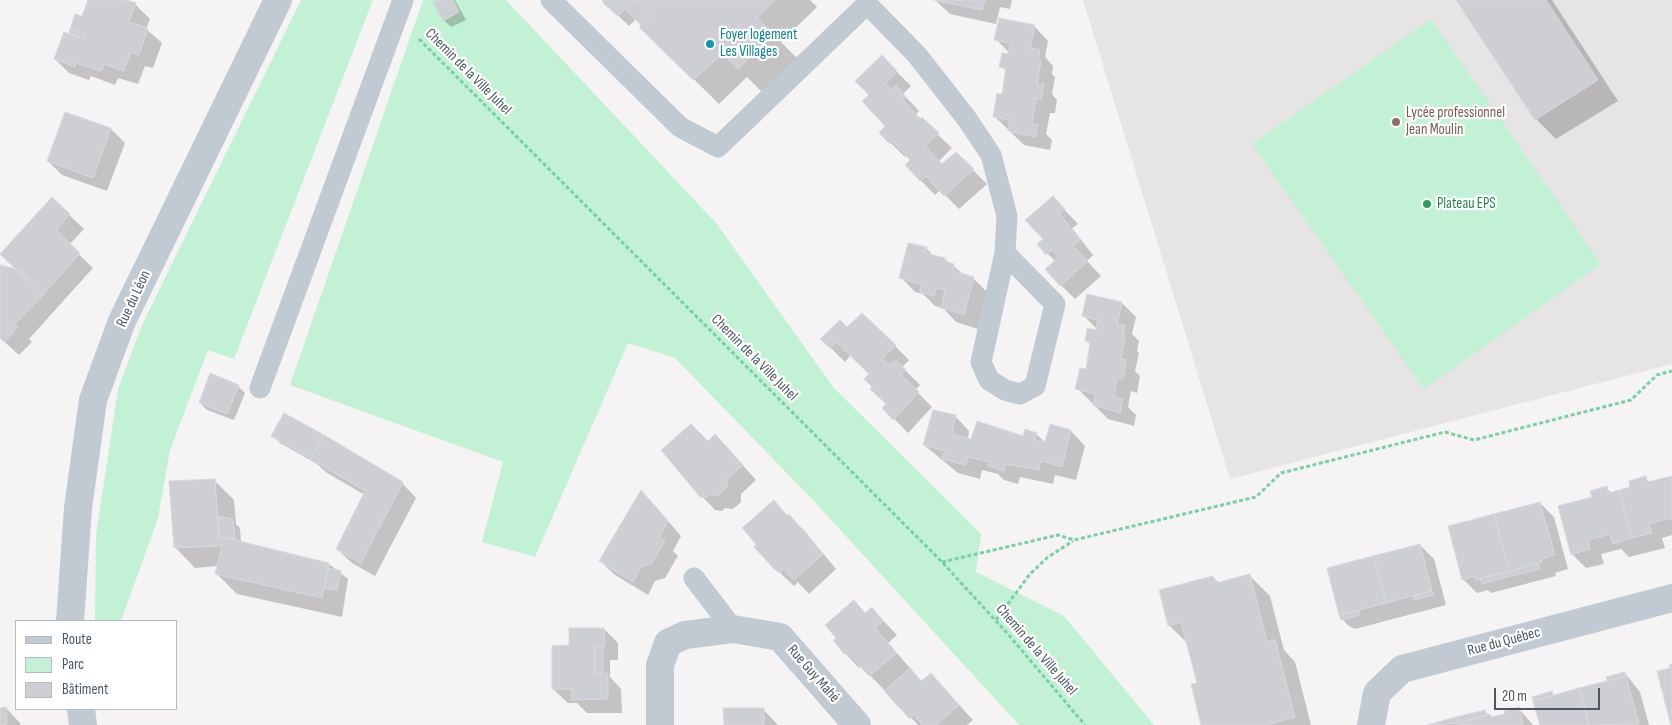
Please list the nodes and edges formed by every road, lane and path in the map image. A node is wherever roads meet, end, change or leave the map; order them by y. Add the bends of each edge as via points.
1 (278, 0) edge
2 (550, 0) edge
3 (866, 2) edge
4 (400, 9) edge
5 (1005, 253) junction
6 (1672, 371) edge
7 (260, 388) dead end
8 (1074, 540) junction
9 (942, 562) junction
10 (694, 578) dead end
11 (1672, 598) edge
12 (70, 620) edge
13 (996, 620) junction
14 (732, 629) junction
15 (81, 710) edge
16 (83, 725) edge
17 (660, 725) edge
18 (857, 725) edge
19 (1085, 725) edge
20 (1371, 725) edge

1 - 12 street, Rue du Léon via 122,321 93,400 78,508
2 - 3 lane via 680,127 718,147
3 - 5 lane via 917,55 991,155 1008,216
4 - 7 lane
4 - 9 path, Chemin de la Ville Juhel
5 - 5 lane via 1055,304 1035,386 1020,394 1005,390 989,380 981,362
6 - 8 path via 1657,375 1631,400 1474,440 1445,432 1281,472 1256,498
8 - 9 path via 1058,535
8 - 13 path via 1030,574
9 - 13 path, Chemin de la Ville Juhel
10 - 14 lane
11 - 20 street, Rue du Québec via 1402,669 1377,693
13 - 19 path, Chemin de la Ville Juhel
14 - 17 street, Rue Guy Mahé via 685,636 668,643 660,665
14 - 18 street, Rue Guy Mahé via 780,637
15 - 16 street

